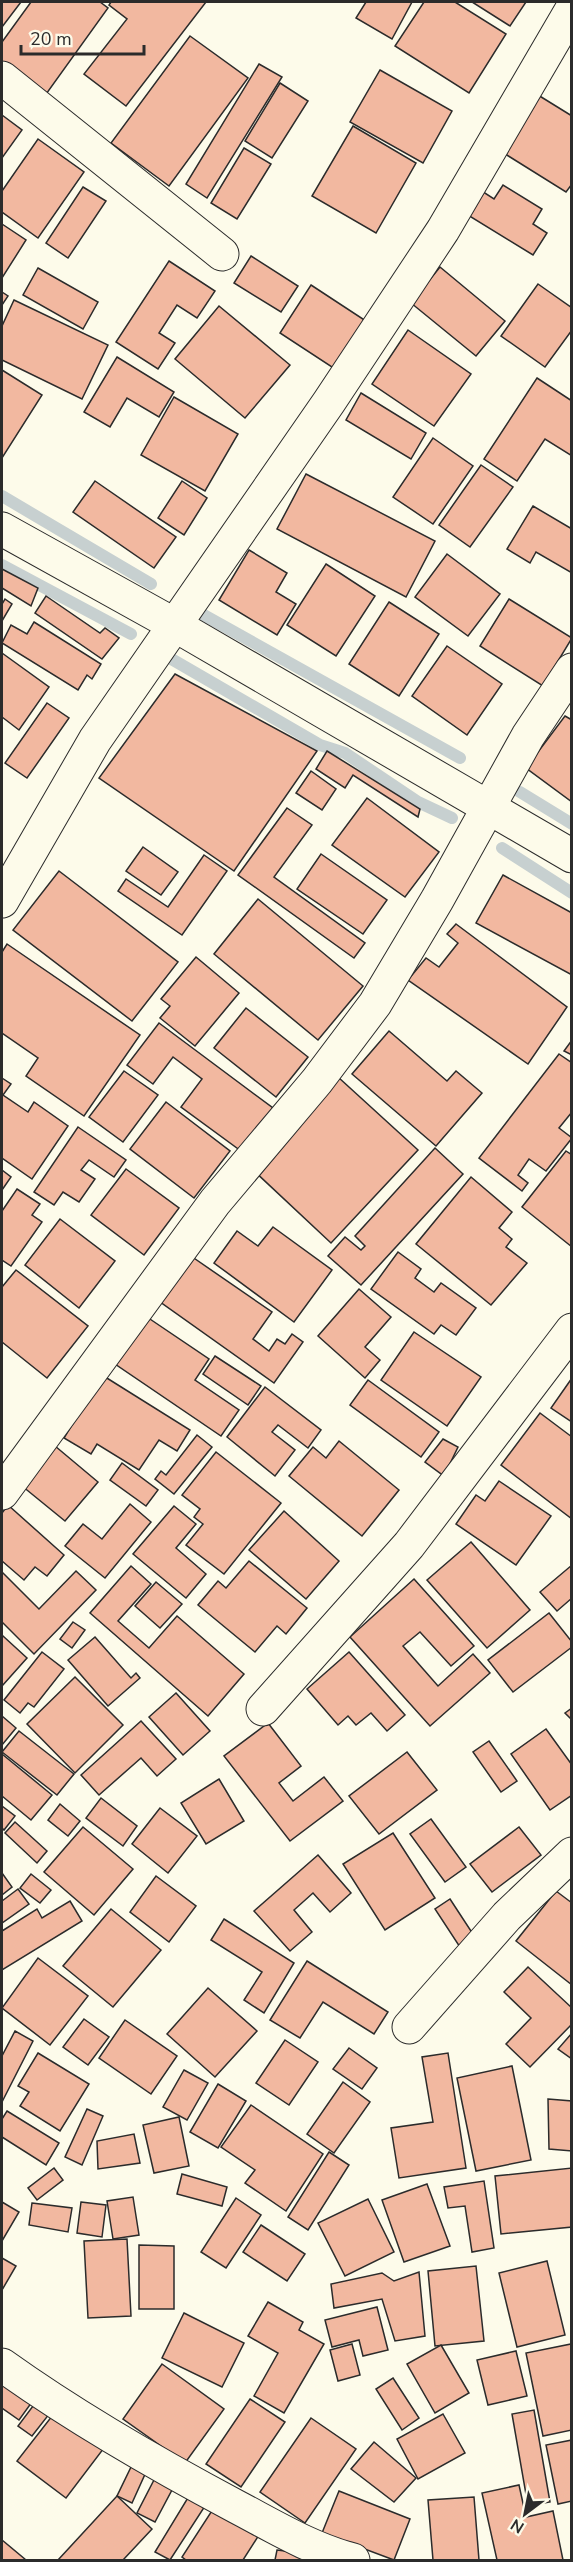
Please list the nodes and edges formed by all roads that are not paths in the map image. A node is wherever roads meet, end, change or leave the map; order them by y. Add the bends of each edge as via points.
1 (572, 9) edge
2 (2, 78) edge
3 (222, 254) dead end
4 (2, 529) edge
5 (173, 624) junction
6 (572, 669) edge
7 (489, 806) junction
8 (572, 856) edge
9 (2, 901) edge
10 (572, 1330) edge
11 (2, 1493) edge
12 (262, 1709) dead end
13 (572, 1854) edge
14 (409, 2027) dead end
15 (2, 2366) edge
16 (352, 2560) edge

1 - 5 street via 443,230 329,402
2 - 3 street
4 - 5 street
5 - 7 street
5 - 9 street via 95,740
6 - 7 street
7 - 8 street
7 - 11 street via 375,1004 215,1202
10 - 12 street via 409,1545
13 - 14 street via 507,1916
15 - 16 street via 187,2481 322,2552

